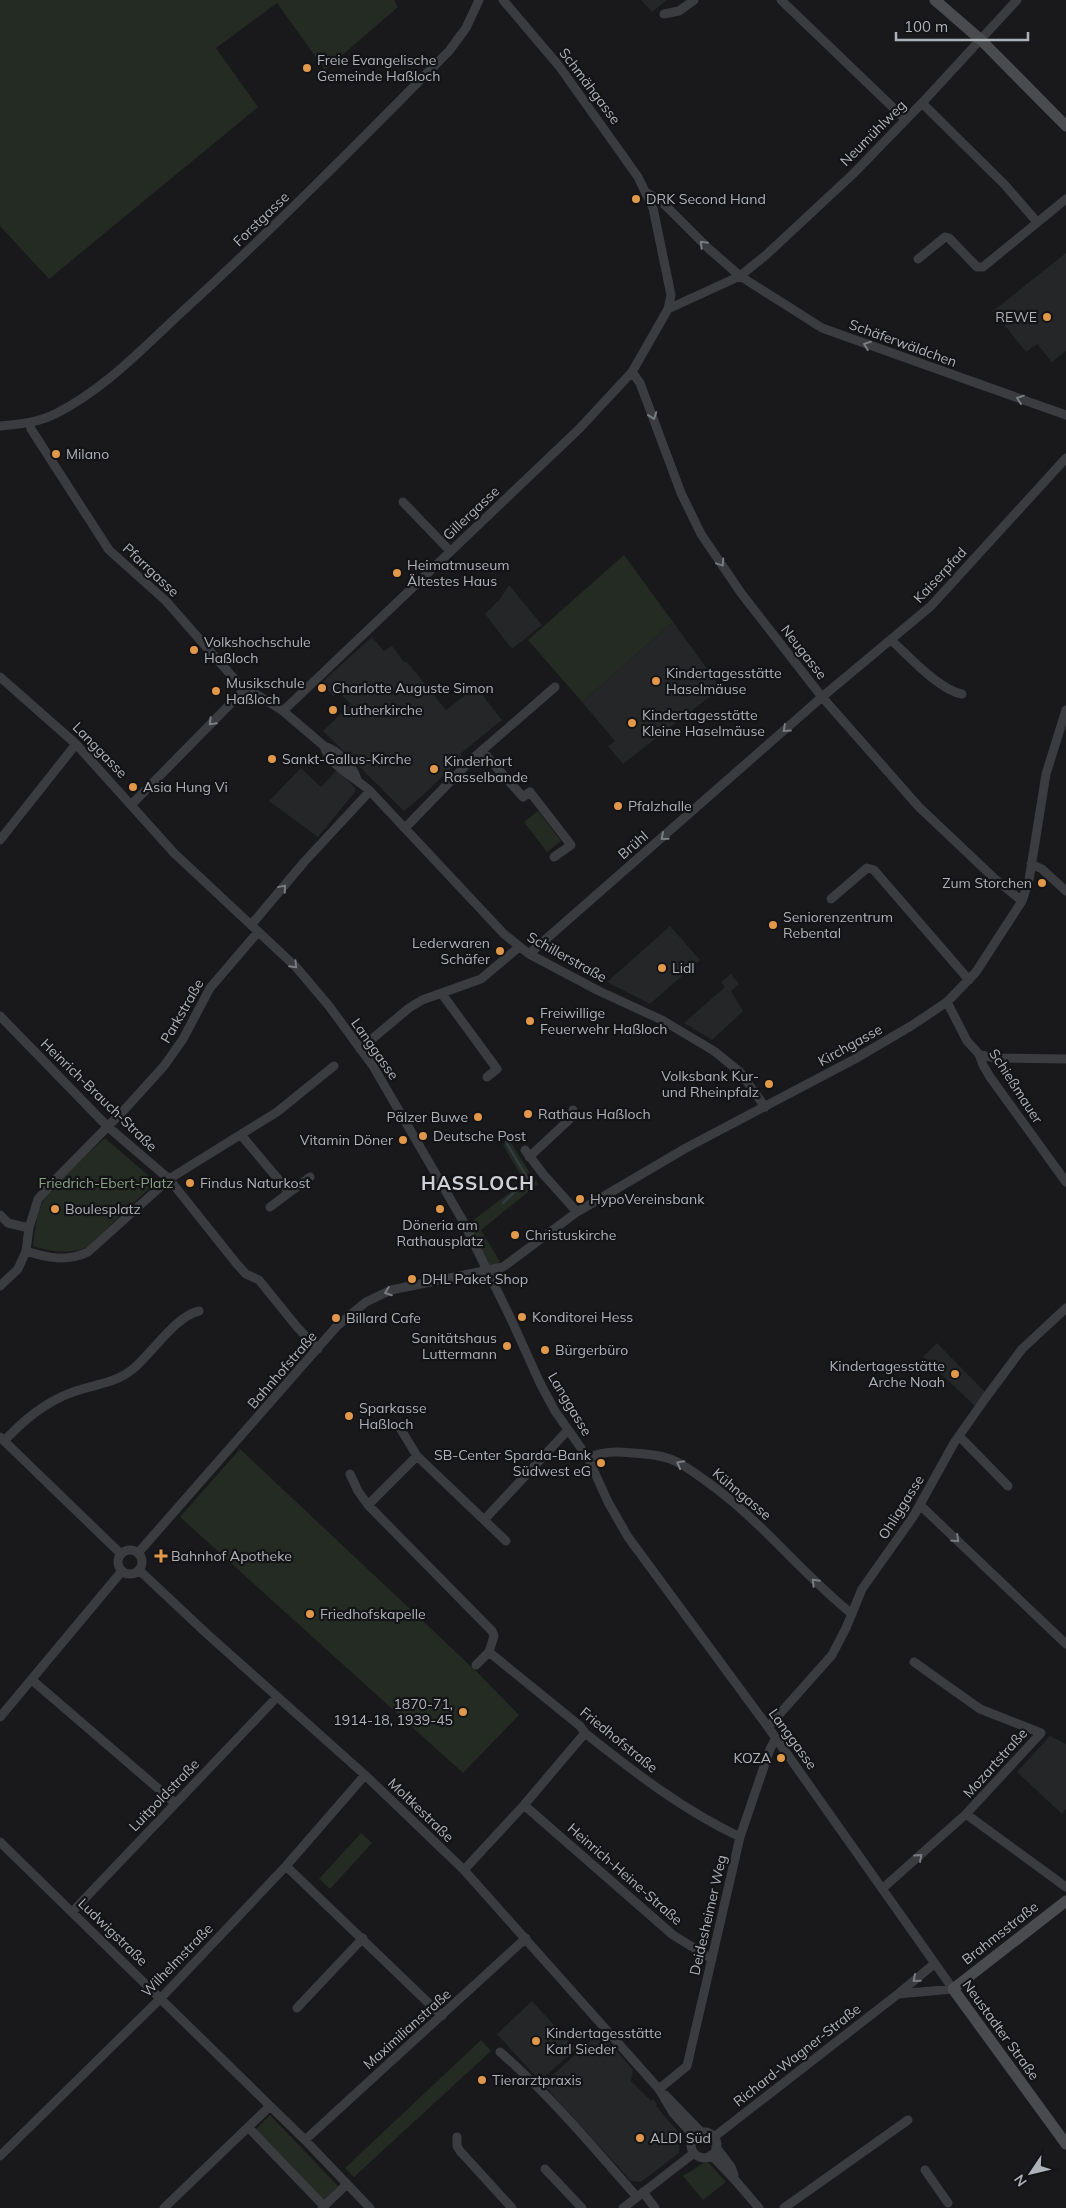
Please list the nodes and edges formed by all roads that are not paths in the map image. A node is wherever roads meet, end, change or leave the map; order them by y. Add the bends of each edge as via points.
1 (479, 0) edge
2 (503, 0) edge
3 (694, 0) edge
4 (781, 0) edge
5 (935, 0) edge
6 (1017, 0) edge
7 (664, 14) dead end
8 (981, 40) junction
9 (922, 103) junction
10 (906, 120) junction
11 (1066, 126) edge
12 (647, 193) junction
13 (1066, 199) edge
14 (1037, 222) junction
15 (918, 259) dead end
16 (740, 276) junction
17 (668, 309) junction
18 (632, 372) junction
19 (1066, 415) edge
20 (30, 423) junction
21 (0, 426) edge
22 (1066, 458) edge
23 (403, 502) dead end
24 (450, 551) junction
25 (891, 640) junction
26 (0, 677) edge
27 (554, 687) dead end
28 (246, 688) junction
29 (962, 694) dead end
30 (822, 697) junction
31 (1066, 710) edge
32 (283, 712) junction
33 (76, 744) junction
34 (482, 751) junction
35 (370, 791) junction
36 (132, 804) junction
37 (405, 828) junction
38 (0, 840) edge
39 (554, 857) dead end
40 (1031, 864) junction
41 (1066, 891) edge
42 (831, 898) dead end
43 (1022, 901) junction
44 (251, 925) junction
45 (258, 932) junction
46 (520, 948) junction
47 (529, 954) junction
48 (969, 980) junction
49 (442, 994) junction
50 (947, 1002) junction
51 (0, 1016) edge
52 (360, 1049) junction
53 (979, 1054) junction
54 (1066, 1059) edge
55 (334, 1066) dead end
56 (487, 1077) dead end
57 (765, 1107) junction
58 (572, 1110) dead end
59 (107, 1126) junction
60 (241, 1135) junction
61 (310, 1177) dead end
62 (169, 1179) junction
63 (1066, 1182) edge
64 (289, 1192) junction
65 (270, 1207) dead end
66 (578, 1212) junction
67 (0, 1215) edge
68 (29, 1228) junction
69 (26, 1251) junction
70 (487, 1272) junction
71 (0, 1286) edge
72 (1066, 1308) edge
73 (199, 1311) dead end
74 (318, 1349) junction
75 (400, 1428) dead end
76 (568, 1430) junction
77 (959, 1436) junction
78 (2, 1439) edge
79 (417, 1456) junction
80 (588, 1458) junction
81 (350, 1474) dead end
82 (1008, 1486) dead end
83 (368, 1505) junction
84 (920, 1506) junction
85 (484, 1520) junction
86 (506, 1540) dead end
87 (121, 1554) junction
88 (138, 1554) junction
89 (139, 1570) junction
90 (122, 1571) junction
91 (852, 1614) junction
92 (1066, 1644) edge
93 (488, 1652) junction
94 (914, 1662) dead end
95 (476, 1665) dead end
96 (32, 1680) junction
97 (277, 1696) junction
98 (0, 1717) edge
99 (768, 1727) junction
100 (585, 1734) junction
101 (776, 1738) junction
102 (365, 1775) junction
103 (176, 1803) junction
104 (524, 1805) junction
105 (966, 1814) junction
106 (740, 1836) junction
107 (0, 1842) edge
108 (286, 1866) junction
109 (464, 1870) junction
110 (1066, 1887) edge
111 (882, 1889) junction
112 (1066, 1901) edge
113 (72, 1912) junction
114 (913, 1933) joint
115 (363, 1938) junction
116 (526, 1938) junction
117 (712, 1959) junction
118 (934, 1964) junction
119 (953, 1989) junction
120 (898, 1994) junction
121 (161, 1998) junction
122 (297, 2008) dead end
123 (442, 2016) junction
124 (500, 2052) dead end
125 (660, 2090) junction
126 (270, 2106) junction
127 (908, 2120) dead end
128 (248, 2127) junction
129 (698, 2134) junction
130 (457, 2136) dead end
131 (714, 2137) junction
132 (305, 2140) junction
133 (1066, 2144) edge
134 (714, 2152) junction
135 (694, 2153) junction
136 (0, 2156) edge
137 (545, 2169) dead end
138 (925, 2170) dead end
139 (348, 2184) junction
140 (640, 2194) junction
141 (947, 2206) edge
142 (323, 2207) edge
143 (164, 2208) edge
144 (370, 2208) edge
145 (512, 2208) edge
146 (582, 2208) edge
147 (623, 2208) edge
148 (655, 2208) edge
149 (759, 2208) edge
150 (784, 2208) edge

1 - 20 street, Forstgasse via 466,28 449,51 265,235 101,384 67,408
2 - 12 street, Schmähgasse via 559,66
3 - 7 street via 679,11
4 - 10 street
5 - 8 main road
6 - 8 street, Neumühlweg
8 - 9 street, Neumühlweg
8 - 11 main road
9 - 10 street, Neumühlweg
9 - 14 street via 1005,185
10 - 16 street, Neumühlweg via 802,222
16 -> 12 street, Schmähgasse via 661,201
12 - 17 street, Schmähgasse via 671,296
13 - 14 street
14 - 15 street via 983,267 977,266 945,237
16 - 17 street
19 -> 16 street, Schäferwäldchen via 822,328
17 - 18 street, Schmähgasse
18 - 24 street, Gillergasse via 579,429
18 -> 30 street, Neugasse via 640,383 681,493 701,534 741,593
20 - 21 street, Forstgasse
20 - 28 street, Pfarrgasse via 109,550 166,601 237,682
22 - 25 street, Kaiserpfad via 946,592
23 - 24 street
24 - 32 street, Gillergasse
25 - 29 street via 947,689
25 - 30 street, Kaiserpfad
26 - 33 street, Langgasse
27 - 34 street
28 - 32 street, Pfarrgasse
28 -> 36 street
30 - 43 street, Neugasse via 918,808
30 -> 47 street, Brühl
31 - 40 street, Kirchgasse via 1044,781
32 - 35 street, Schillerstraße via 324,746 327,754 349,776
33 - 36 street, Langgasse
33 - 38 street
34 - 37 street
34 - 39 street via 523,797 530,792 571,844
35 - 37 street, Schillerstraße
44 -> 35 street
36 - 44 street, Langgasse via 174,852
37 - 46 street, Schillerstraße
40 - 41 street via 1042,869
40 - 43 street, Kirchgasse
42 - 48 street via 867,868 874,870
43 - 48 street, Kirchgasse
44 - 45 street, Langgasse
45 -> 52 street, Langgasse via 296,967
45 - 59 street, Parkstraße via 210,988 183,1039 164,1066
46 - 47 street, Schillerstraße
46 - 49 street via 481,979
47 - 57 street, Schillerstraße via 662,1020 714,1051 740,1072
48 - 50 street, Kirchgasse
49 - 52 street via 409,1008
49 - 56 street via 497,1069
50 - 53 street, Schießmauer via 967,1041
50 - 57 street, Kirchgasse via 896,1036
51 - 59 street, Heinrich-Brauch-Straße
52 - 70 street, Langgasse via 381,1079 462,1221
53 - 54 street via 994,1058
53 - 63 street, Schießmauer via 990,1077
55 - 60 street via 277,1112
57 - 66 street, Kirchgasse via 686,1148
58 - 66 street via 571,1118 527,1154
59 - 62 street, Heinrich-Brauch-Straße
59 - 68 street via 38,1199
60 - 62 street
60 - 64 street
61 - 64 street
62 - 69 street via 88,1252 75,1258 60,1259
62 - 74 street, Heinrich-Brauch-Straße via 236,1263 246,1274 259,1280
64 - 65 street
66 - 70 street, Kirchgasse via 503,1267
67 - 68 street via 8,1223
68 - 69 street
69 - 71 street via 18,1269
70 -> 74 street, Bahnhofstraße via 402,1287 378,1296 354,1311
70 - 76 street, Langgasse via 540,1383
72 - 77 street, Ohliggasse via 1014,1359
73 - 78 street via 180,1322 128,1372 48,1403
74 - 88 street, Bahnhofstraße
75 - 79 street
76 - 80 street, Langgasse
76 - 85 street
77 - 82 street
77 - 84 street, Ohliggasse
78 - 87 street
79 - 83 street
79 - 85 street
91 -> 80 street, Kühngasse via 820,1587 728,1496 677,1462 627,1452 602,1453
80 - 99 street, Langgasse via 628,1537
81 - 83 street
83 - 93 street via 492,1632 494,1636
84 - 91 street, Ohliggasse via 862,1589
84 -> 92 street
85 - 86 street
87 - 88 street via 131,1551
87 - 90 street via 118,1561
88 - 89 street via 142,1560
89 - 90 street via 129,1574
89 - 97 street, Moltkestraße
90 - 96 street
91 - 99 street, Ohliggasse via 838,1645 823,1667
93 - 95 street
93 - 100 street, Friedhofstraße via 580,1726
94 - 105 street, Mozartstraße via 980,1709 1041,1733
96 - 98 street
96 - 103 street
97 - 102 street, Moltkestraße
97 - 103 street, Luitpoldstraße
99 - 101 street, Langgasse
100 - 104 street
100 - 106 street, Friedhofstraße via 664,1794
101 - 106 street, Deidesheimer Weg
101 - 111 street, Langgasse
102 - 108 street, Wilhelmstraße
102 - 109 street, Moltkestraße
103 - 113 street, Luitpoldstraße
104 - 109 street
104 - 117 street, Heinrich-Heine-Straße via 673,1935
105 - 110 street
111 -> 105 street, Mozartstraße
106 - 117 street, Deidesheimer Weg
107 - 113 street, Ludwigstraße
108 - 115 street
108 - 121 street, Wilhelmstraße
109 - 116 street, Moltkestraße
111 - 114 street, Langgasse
112 - 119 main road, Brahmsstraße
113 - 121 street, Ludwigstraße
114 - 118 street, Neustadter Straße
115 - 122 street
115 - 123 street
116 - 123 street, Maximilianstraße
116 - 125 street, Moltkestraße
117 - 125 street, Deidesheimer Weg via 687,2066
118 - 119 street, Neustadter Straße
118 -> 120 street, Richard-Wagner-Straße
119 - 120 street
119 - 133 main road, Neustadter Straße
120 - 131 street, Richard-Wagner-Straße
121 - 126 street, Ludwigstraße
121 - 136 street, Wilhelmstraße
123 - 132 street, Maximilianstraße
124 - 140 street
125 - 129 street, Moltkestraße via 673,2112
126 - 128 street
126 - 132 street, Ludwigstraße
127 - 150 street
128 - 142 street
128 - 143 street
129 - 131 street, Moltkestraße via 707,2132
129 - 135 street via 691,2146
130 - 145 street via 460,2151
131 - 134 street
132 - 139 street, Ludwigstraße
134 - 135 street via 701,2157
134 - 149 street
135 - 140 street
137 - 146 street
138 - 141 street
139 - 142 street
139 - 144 street, Ludwigstraße
140 - 147 street
140 - 148 street

